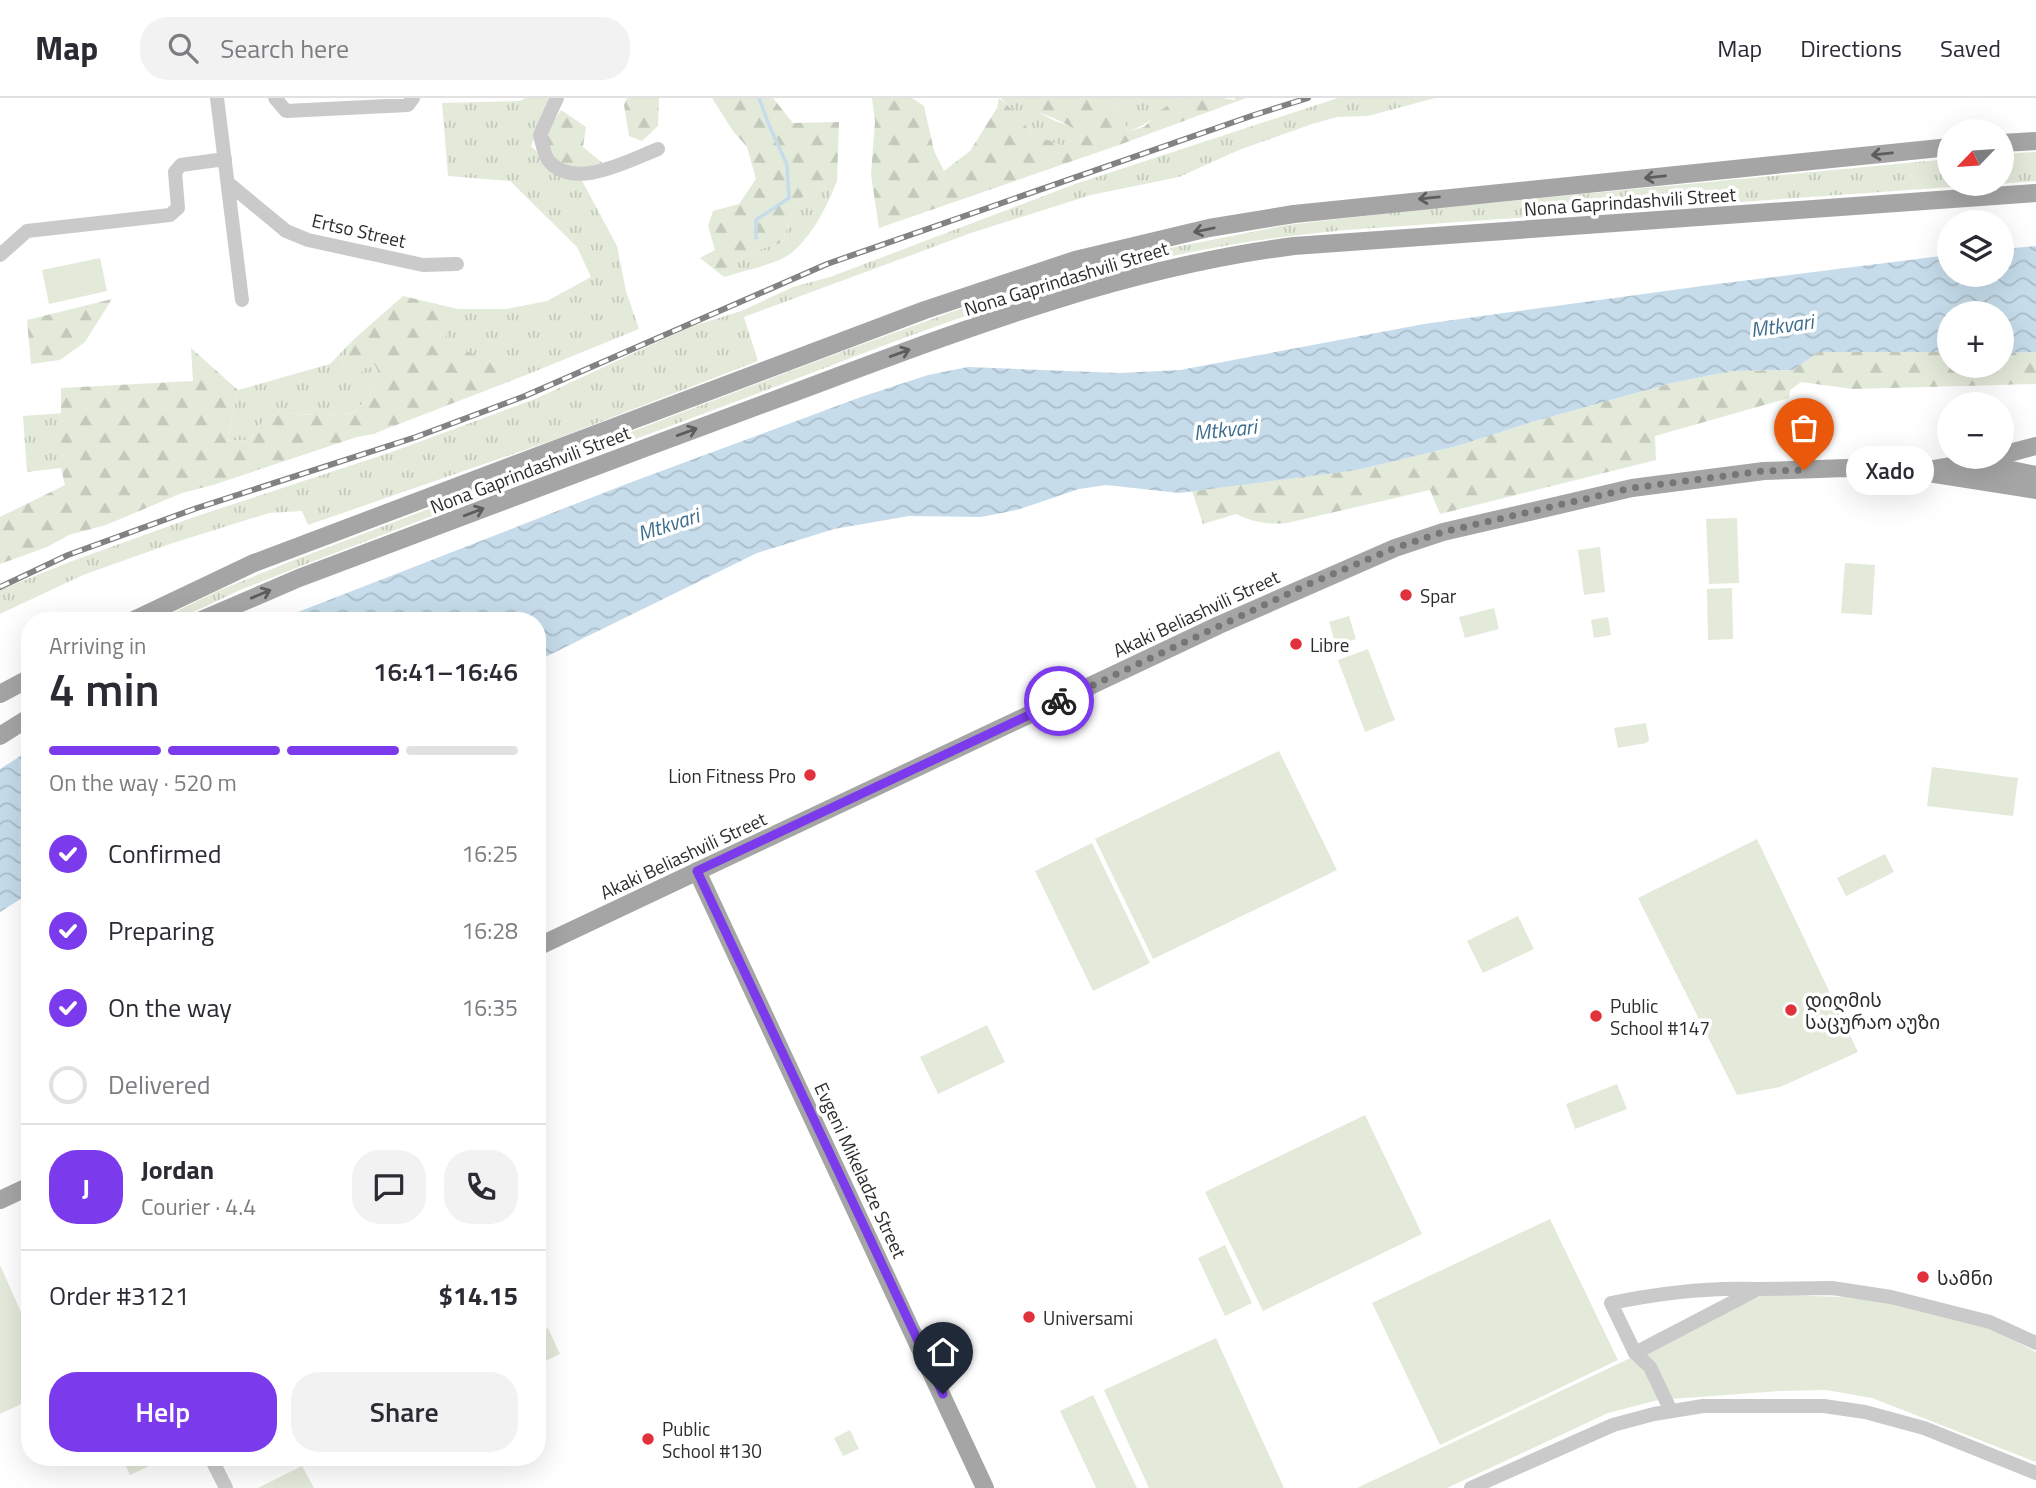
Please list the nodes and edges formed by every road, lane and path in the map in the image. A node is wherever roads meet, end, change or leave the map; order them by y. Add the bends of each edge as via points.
1 (218, 98) edge
2 (275, 98) edge
3 (413, 98) edge
4 (557, 98) edge
5 (2036, 141) edge
6 (2014, 142) edge
7 (1937, 148) edge
8 (658, 149) dead end
9 (225, 159) junction
10 (228, 183) junction
11 (2036, 193) edge
12 (0, 255) edge
13 (457, 264) dead end
14 (242, 300) dead end
15 (2036, 446) edge
16 (2014, 451) edge
17 (2036, 464) edge
18 (1937, 468) edge
19 (2003, 469) edge
20 (1916, 471) junction
21 (2012, 471) junction
22 (2036, 475) edge
23 (1985, 482) junction
24 (2036, 490) edge
25 (150, 612) edge
26 (220, 612) edge
27 (21, 683) edge
28 (0, 694) edge
29 (21, 723) edge
30 (0, 736) edge
31 (697, 871) junction
32 (546, 943) edge
33 (21, 1190) edge
34 (0, 1200) edge
35 (1758, 1289) junction
36 (2036, 1343) edge
37 (1635, 1353) junction
38 (1671, 1411) junction
39 (216, 1466) edge
40 (2036, 1473) edge
41 (226, 1488) edge
42 (985, 1488) edge
43 (1471, 1488) edge

1 - 9 street
2 - 3 street via 286,111 408,105
4 - 8 street via 540,135 547,160 559,169 600,173
5 - 6 main road
7 -> 25 main road, Nona Gaprindashvili Street via 1329,209 1244,221 1086,257 789,359 280,553
9 - 10 street
9 - 12 street via 181,165 175,172 178,208 170,215 27,231
10 - 13 street, Ertso Street via 286,231 308,240 423,265
10 - 14 street
26 -> 11 main road, Nona Gaprindashvili Street via 299,578 918,346 1152,272 1307,245
15 - 16 main road
17 - 21 main road
18 - 20 main road, Akaki Beliashvili Street
19 - 21 main road, Akaki Beliashvili Street
20 - 23 main road, Akaki Beliashvili Street
20 - 31 main road, Akaki Beliashvili Street via 1763,471 1632,488 1406,544 1161,652
21 - 22 main road, Akaki Beliashvili Street
21 - 23 main road
23 - 24 main road, Akaki Beliashvili Street
27 - 28 main road
29 - 30 main road
31 - 32 main road, Akaki Beliashvili Street
31 - 42 main road, Evgeni Mikeladze Street
33 - 34 main road
35 - 36 street via 1832,1288 1891,1297 1990,1322
35 - 37 street
35 - 37 street via 1655,1294 1611,1303
37 - 38 street via 1650,1367
38 - 40 street via 1792,1405 1865,1412 1924,1428
38 - 43 street via 1613,1425
39 - 41 street

